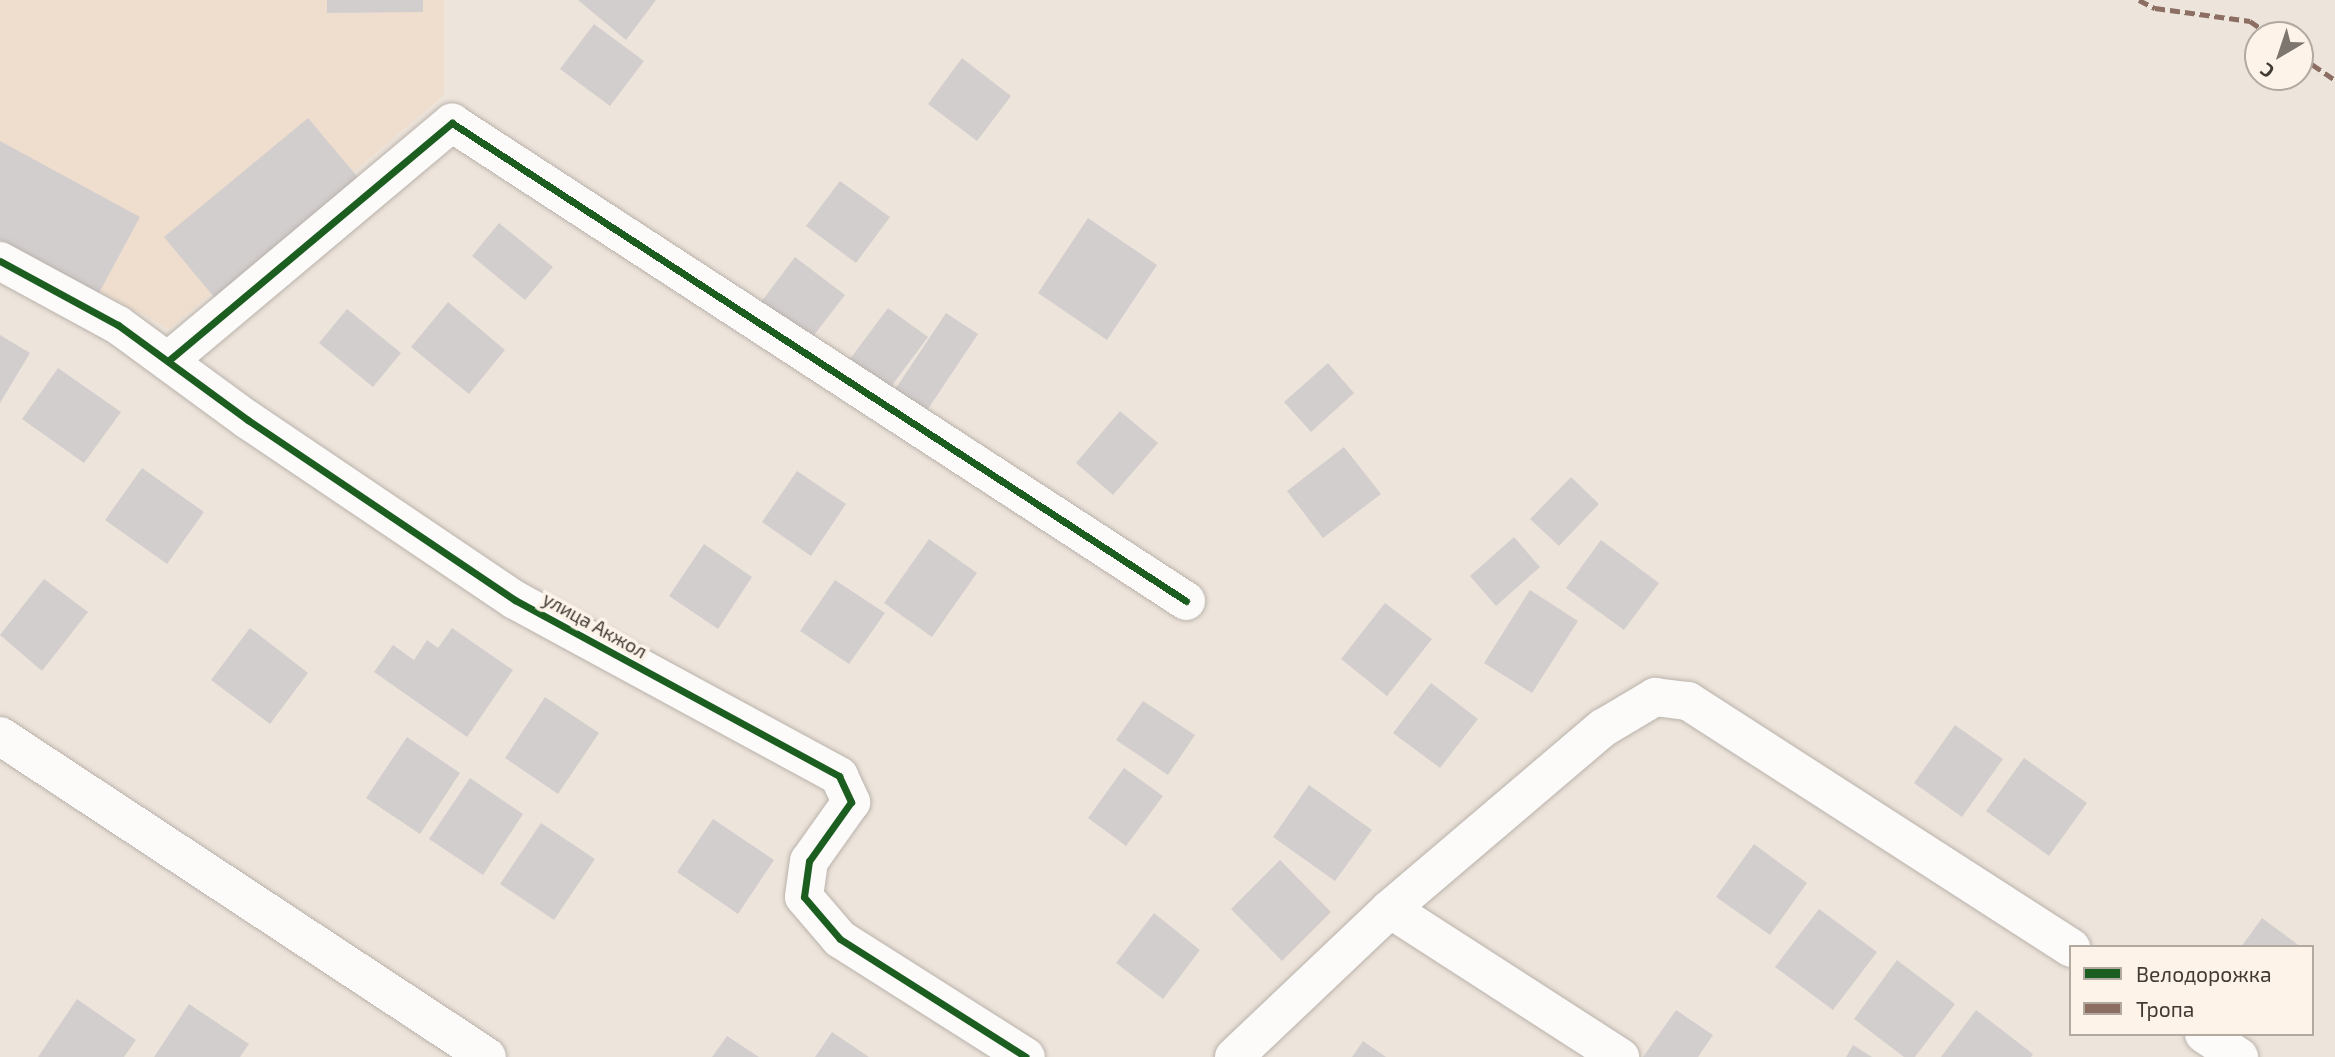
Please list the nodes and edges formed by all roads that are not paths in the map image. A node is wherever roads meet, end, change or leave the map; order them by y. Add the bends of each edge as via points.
1 (0, 261) edge
2 (168, 361) junction
3 (1186, 601) dead end
4 (0, 736) edge
5 (1390, 909) junction
6 (2069, 947) edge
7 (2207, 1036) edge
8 (487, 1057) edge
9 (1026, 1057) edge
10 (1234, 1057) edge
11 (1620, 1057) edge
12 (2239, 1057) edge

1 - 2 street, улица Акжол via 118,325
2 - 3 street via 452,123
2 - 9 street, улица Акжол via 515,600 839,776 851,802 809,861 804,897 840,939
4 - 8 street
5 - 6 street via 1603,728 1655,697 1688,701
5 - 10 street
5 - 11 street
7 - 12 street

